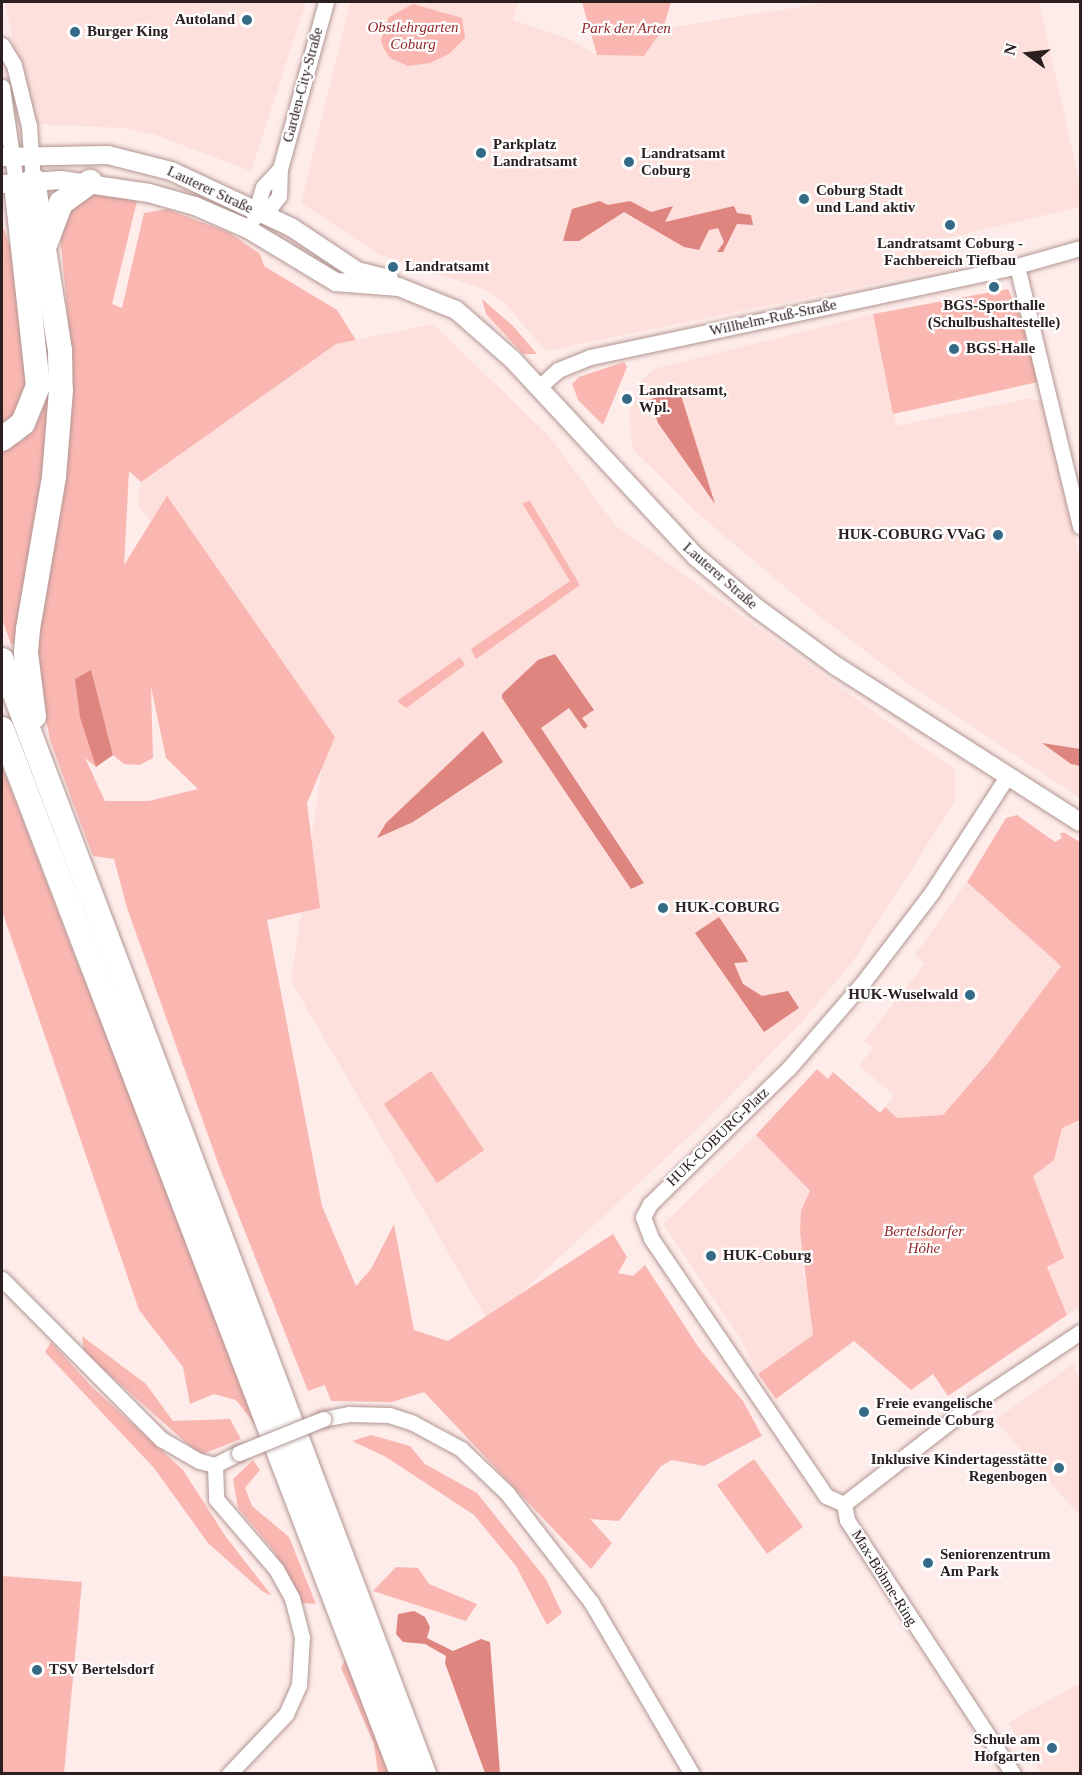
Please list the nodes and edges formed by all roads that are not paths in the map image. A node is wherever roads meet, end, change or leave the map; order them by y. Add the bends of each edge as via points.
1 (326, 2) edge
2 (2, 45) edge
3 (2, 87) edge
4 (32, 155) junction
5 (7, 156) edge
6 (17, 182) edge
7 (90, 182) junction
8 (2, 211) edge
9 (258, 212) junction
10 (248, 228) junction
11 (1080, 248) edge
12 (33, 252) junction
13 (1017, 266) junction
14 (399, 287) junction
15 (538, 388) junction
16 (2, 439) edge
17 (1080, 526) edge
18 (2, 660) edge
19 (2, 729) edge
20 (2, 745) edge
21 (42, 762) junction
22 (17, 773) junction
23 (1008, 775) junction
24 (1080, 822) edge
25 (2, 1279) edge
26 (1080, 1332) edge
27 (215, 1464) junction
28 (844, 1503) junction
29 (230, 1773) edge
30 (402, 1773) edge
31 (424, 1773) edge
32 (692, 1773) edge
33 (1013, 1773) edge

1 - 9 street, Garden-City-Straße via 280,168 263,187
2 - 4 street via 14,65
3 - 5 street
4 - 5 street, Lauterer Straße
4 - 6 street
4 - 9 street, Lauterer Straße via 108,155 138,161 204,184
5 - 6 street
6 - 7 street, Lauterer Straße
6 - 12 highway
7 - 10 street, Lauterer Straße via 195,206
7 - 12 highway via 62,203
8 - 12 highway
9 - 10 street, Garden-City-Straße
9 - 14 street, Lauterer Straße via 291,227 357,271 387,277
10 - 14 street, Lauterer Straße via 336,282
11 - 13 street, Willhelm-Ruß-Straße
12 - 16 highway via 38,386 23,423
12 - 21 highway via 60,351 61,390 54,477 32,595 26,653
13 - 15 street, Willhelm-Ruß-Straße via 590,357 558,370
13 - 17 street
14 - 15 street, Lauterer Straße via 456,310
15 - 23 street, Lauterer Straße via 668,529 758,609 836,666
18 - 21 highway
19 - 22 highway
20 - 22 highway
21 - 31 highway
22 - 30 highway
23 - 24 street, Lauterer Straße
23 - 28 street, HUK-COBURG-Platz via 932,892 840,1010 789,1068 644,1212 643,1222 651,1238 768,1414 826,1496
25 - 27 street via 161,1438 187,1456
26 - 28 street via 975,1402
27 - 29 street via 216,1499 276,1569 292,1598 302,1637 299,1684 286,1714
27 - 32 street, bridge via 323,1419 349,1414 389,1415 413,1423 461,1449 526,1514 591,1602
28 - 33 street, Max-Böhme-Ring via 848,1520

